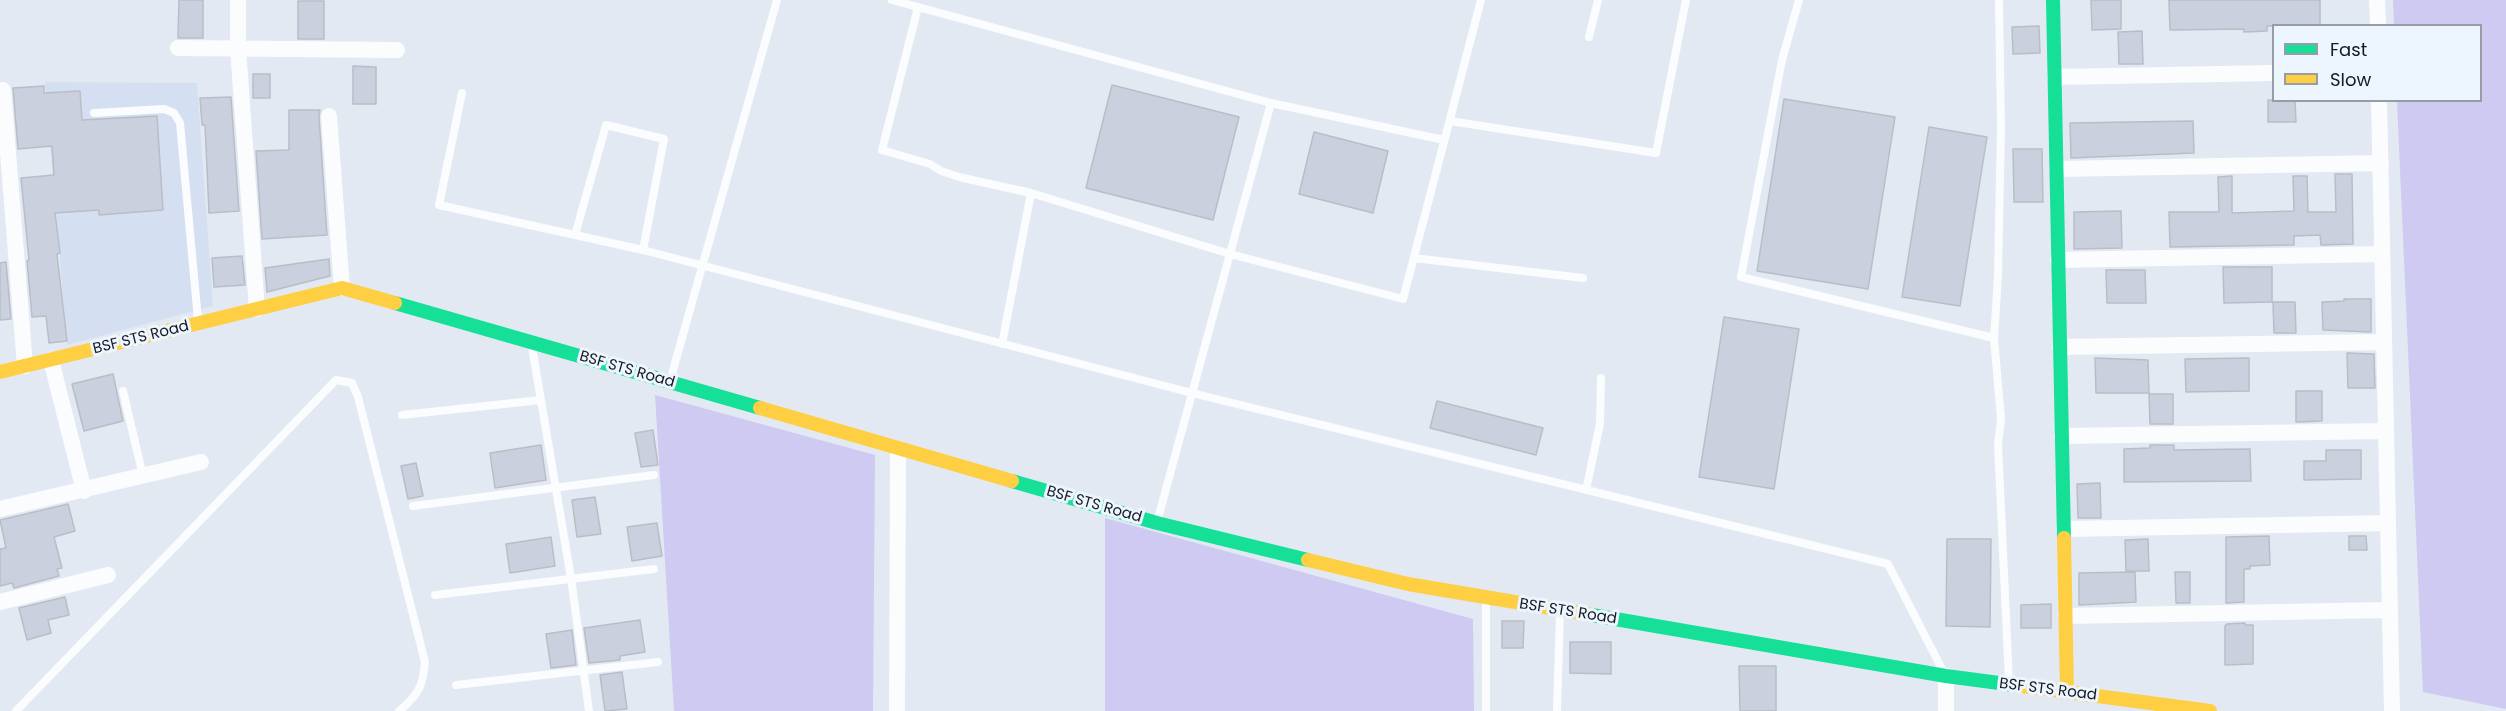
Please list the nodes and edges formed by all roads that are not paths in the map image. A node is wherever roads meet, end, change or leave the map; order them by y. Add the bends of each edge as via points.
1 (238, 0) edge
2 (777, 0) edge
3 (892, 0) edge
4 (1481, 0) edge
5 (1598, 0) edge
6 (1686, 0) edge
7 (1799, 0) edge
8 (1999, 0) edge
9 (2053, 0) edge
10 (2377, 0) edge
11 (918, 7) junction
12 (2378, 24) edge
13 (1589, 37) dead end
14 (178, 48) dead end
15 (238, 49) junction
16 (397, 50) dead end
17 (2272, 73) edge
18 (2055, 77) junction
19 (3, 90) dead end
20 (462, 93) dead end
21 (2379, 102) edge
22 (1271, 103) junction
23 (94, 113) dead end
24 (329, 116) dead end
25 (1450, 121) junction
26 (1444, 140) junction
27 (2380, 163) junction
28 (2057, 169) junction
29 (1031, 193) junction
30 (575, 235) junction
31 (643, 250) junction
32 (1230, 254) junction
33 (2382, 254) junction
34 (1414, 258) junction
35 (2058, 260) junction
36 (702, 265) junction
37 (1583, 278) dead end
38 (342, 288) junction
39 (257, 309) junction
40 (199, 323) junction
41 (1994, 338) junction
42 (531, 342) junction
43 (2384, 342) junction
44 (1002, 344) junction
45 (2060, 347) junction
46 (51, 360) junction
47 (25, 366) junction
48 (0, 372) edge
49 (1601, 378) dead end
50 (669, 382) junction
51 (123, 391) dead end
52 (1192, 393) junction
53 (540, 400) junction
54 (402, 416) dead end
55 (2386, 431) junction
56 (2062, 436) junction
57 (898, 448) junction
58 (201, 462) dead end
59 (654, 475) dead end
60 (143, 476) junction
61 (556, 486) junction
62 (1586, 490) junction
63 (84, 491) junction
64 (414, 506) dead end
65 (0, 510) edge
66 (1157, 523) junction
67 (2388, 523) junction
68 (2064, 529) junction
69 (654, 569) dead end
70 (108, 575) dead end
71 (572, 578) junction
72 (435, 595) dead end
73 (1486, 598) junction
74 (0, 602) edge
75 (1560, 610) junction
76 (2389, 610) junction
77 (2066, 616) junction
78 (658, 662) dead end
79 (585, 671) junction
80 (1946, 676) junction
81 (456, 685) dead end
82 (2009, 685) junction
83 (2067, 692) junction
84 (16, 711) edge
85 (399, 711) edge
86 (589, 711) edge
87 (897, 711) edge
88 (1486, 711) edge
89 (1557, 711) edge
90 (1946, 711) edge
91 (2210, 711) edge
92 (2391, 711) edge

1 - 15 street
2 - 36 lane
3 - 11 lane
4 - 25 lane
5 - 13 lane
6 - 25 lane via 1656,153
7 - 41 lane via 1782,60 1742,277
8 - 41 lane via 2000,162
9 - 18 street
10 - 12 street
11 - 22 lane
11 - 29 lane via 882,150 959,177
14 - 15 street
15 - 16 street
15 - 39 street
17 - 18 street
18 - 28 street
19 - 47 street
20 - 30 lane via 440,205
21 - 27 street
22 - 26 lane
22 - 32 lane
23 - 40 lane via 164,109 174,112 180,123
24 - 38 street
25 - 26 lane
26 - 34 lane
27 - 28 street
27 - 33 street
28 - 35 street
29 - 32 lane
29 - 44 lane
30 - 31 lane
30 - 31 lane via 606,125 664,139
31 - 36 lane
32 - 34 lane via 1403,299
32 - 52 lane
33 - 35 street
33 - 43 street
34 - 37 lane
35 - 45 street
36 - 44 lane
36 - 50 lane
38 - 39 street, BSF STS Road
38 - 42 street, BSF STS Road
39 - 40 street, BSF STS Road
40 - 46 street, BSF STS Road
41 - 82 lane via 2001,419 1998,444
42 - 50 street, BSF STS Road
42 - 53 lane
43 - 45 street
43 - 55 street
44 - 52 lane
45 - 56 street
46 - 47 street, BSF STS Road
46 - 63 street
47 - 48 street, BSF STS Road
49 - 62 lane via 1600,424
50 - 57 street, BSF STS Road
51 - 60 lane
52 - 62 lane
52 - 66 lane
53 - 54 lane
53 - 61 lane
55 - 56 street
55 - 67 street
56 - 68 street
57 - 66 street, BSF STS Road
57 - 87 street
58 - 60 street
59 - 61 lane
60 - 63 street
61 - 64 lane
61 - 71 lane
62 - 80 lane via 1888,564
63 - 65 street
66 - 73 street, BSF STS Road via 1408,584
67 - 68 street
67 - 76 street
68 - 77 street
69 - 71 lane
70 - 74 street
71 - 72 lane
71 - 79 lane
73 - 75 street, BSF STS Road
73 - 88 lane
75 - 80 street, BSF STS Road
75 - 89 lane
76 - 77 street
76 - 92 street
77 - 83 street
78 - 79 lane
79 - 81 lane
79 - 86 lane
80 - 82 street, BSF STS Road
80 - 90 street
82 - 83 street, BSF STS Road
83 - 91 street, BSF STS Road
84 - 85 lane via 336,380 352,383 358,397 425,662 423,683

